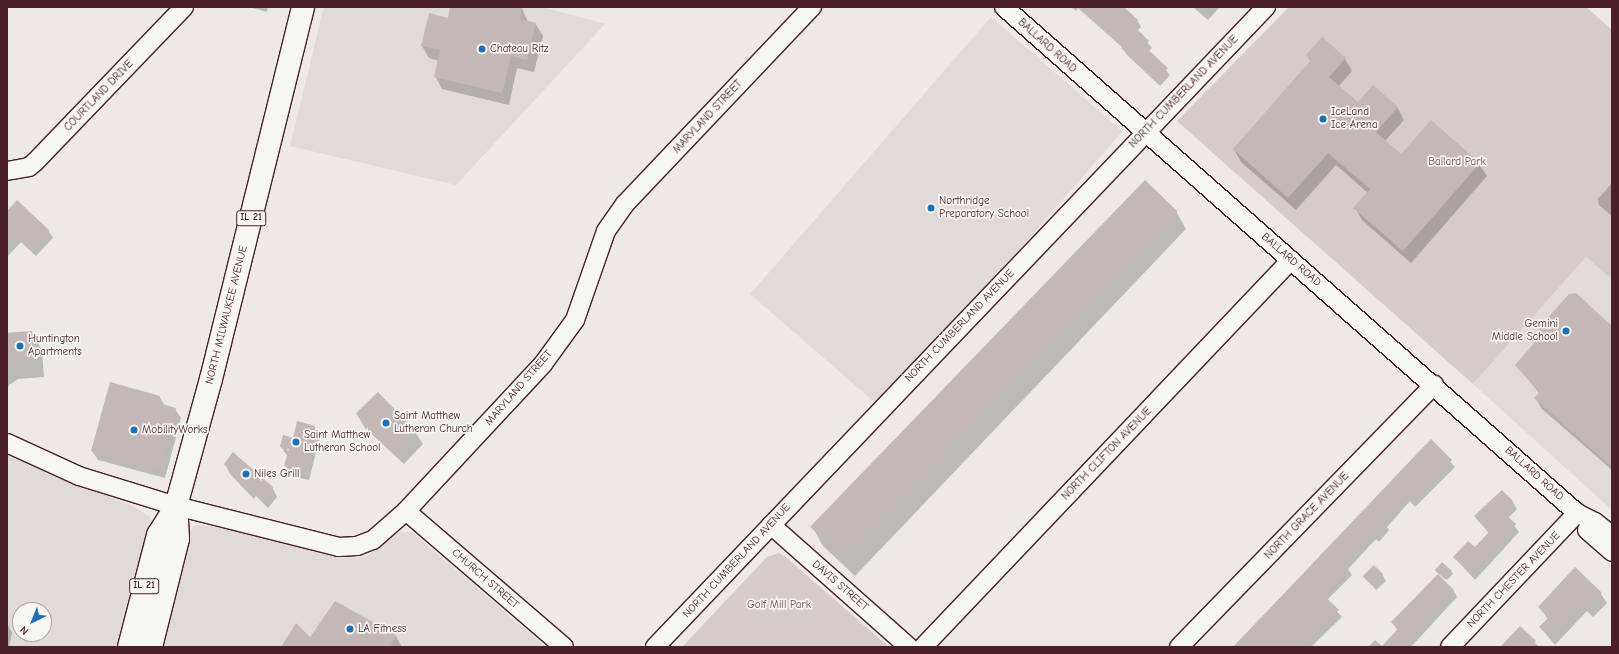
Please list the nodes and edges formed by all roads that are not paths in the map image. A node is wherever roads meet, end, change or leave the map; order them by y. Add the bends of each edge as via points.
1 (184, 7) edge
2 (303, 7) edge
3 (812, 7) edge
4 (1004, 7) edge
5 (1266, 7) edge
6 (1145, 133) junction
7 (10, 166) edge
8 (1291, 260) junction
9 (1434, 385) junction
10 (7, 443) edge
11 (176, 506) junction
12 (406, 511) junction
13 (1577, 513) junction
14 (770, 525) junction
15 (1612, 536) edge
16 (1612, 552) edge
17 (129, 647) edge
18 (151, 647) edge
19 (564, 647) edge
20 (655, 647) edge
21 (909, 647) edge
22 (923, 647) edge
23 (1179, 647) edge
24 (1450, 647) edge

1 - 7 street, COURTLAND DRIVE via 35,162 21,168
2 - 11 main road, NORTH MILWAUKEE AVENUE / IL 21 via 211,379
3 - 12 street, MARYLAND STREET via 626,204 606,231 575,320 531,378
4 - 6 street, BALLARD ROAD
5 - 6 street, NORTH CUMBERLAND AVENUE
6 - 8 street, BALLARD ROAD
6 - 14 street, NORTH CUMBERLAND AVENUE
8 - 9 street, BALLARD ROAD
8 - 22 street, NORTH CLIFTON AVENUE
9 - 13 street, BALLARD ROAD
9 - 23 street, NORTH GRACE AVENUE
10 - 11 street, MARYLAND STREET via 101,484
11 - 12 street, MARYLAND STREET via 340,546 357,546 373,540
11 - 17 main road, NORTH MILWAUKEE AVENUE / IL 21 via 158,535
11 - 18 main road, NORTH MILWAUKEE AVENUE / IL 21 via 178,538
12 - 19 street, CHURCH STREET
13 - 15 street, BALLARD ROAD via 1596,522
13 - 16 street, BALLARD ROAD via 1587,531
13 - 24 street, NORTH CHESTER AVENUE
14 - 20 street, NORTH CUMBERLAND AVENUE
14 - 21 street, DAVIS STREET

